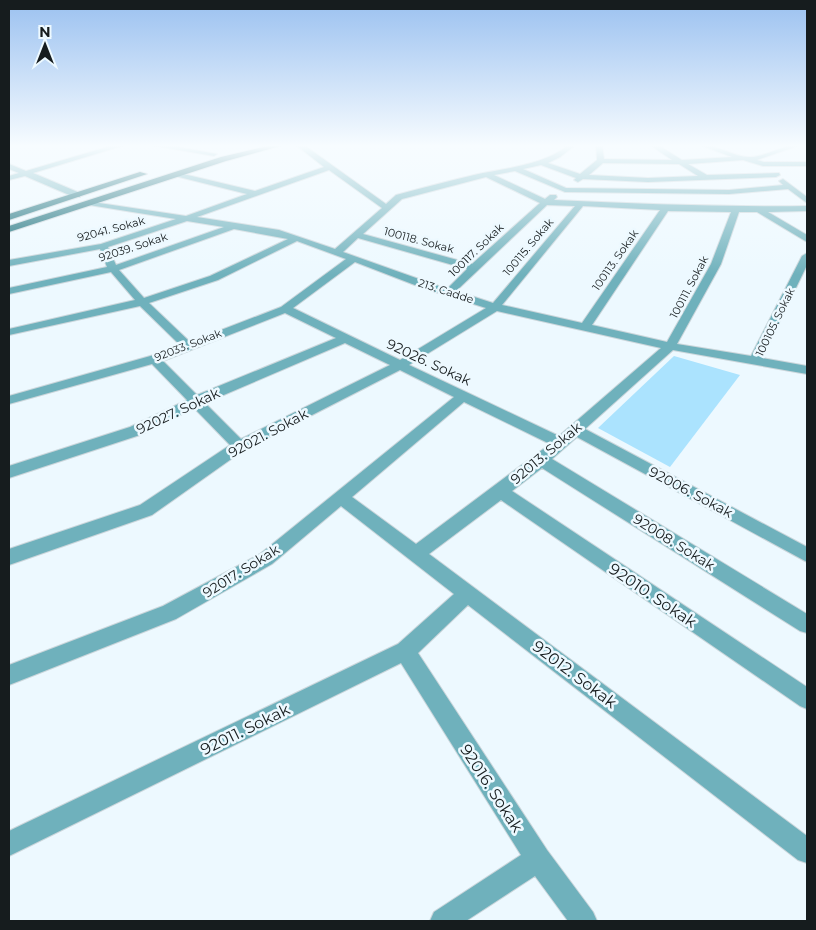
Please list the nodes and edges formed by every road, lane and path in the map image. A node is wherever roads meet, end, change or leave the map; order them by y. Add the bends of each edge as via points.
1 (62, 188) edge
2 (98, 188) edge
3 (134, 188) edge
4 (234, 188) edge
5 (272, 188) edge
6 (359, 188) edge
7 (432, 188) edge
8 (516, 188) edge
9 (562, 188) edge
10 (723, 188) edge
11 (792, 189) junction
12 (807, 189) edge
13 (566, 190) junction
14 (729, 192) junction
15 (256, 194) junction
16 (77, 195) junction
17 (807, 201) edge
18 (545, 202) junction
19 (89, 203) junction
20 (581, 204) junction
21 (387, 208) junction
22 (666, 208) junction
23 (807, 208) edge
24 (736, 210) junction
25 (759, 210) junction
26 (9, 217) edge
27 (185, 219) junction
28 (234, 226) junction
29 (9, 229) edge
30 (356, 236) junction
31 (297, 238) junction
32 (806, 238) edge
33 (103, 246) junction
34 (337, 252) junction
35 (807, 256) edge
36 (353, 259) junction
37 (9, 263) edge
38 (474, 268) junction
39 (113, 269) junction
40 (9, 291) edge
41 (449, 292) junction
42 (142, 302) junction
43 (495, 307) junction
44 (285, 308) junction
45 (585, 327) junction
46 (9, 332) edge
47 (344, 339) junction
48 (188, 346) junction
49 (670, 346) junction
50 (154, 359) junction
51 (756, 360) junction
52 (400, 366) junction
53 (807, 370) edge
54 (464, 395) junction
55 (9, 400) edge
56 (196, 402) junction
57 (575, 430) junction
58 (560, 443) junction
59 (239, 446) junction
60 (542, 460) junction
61 (9, 472) edge
62 (500, 491) junction
63 (342, 498) junction
64 (416, 554) junction
65 (807, 555) edge
66 (9, 557) edge
67 (468, 593) junction
68 (807, 624) edge
69 (404, 651) junction
70 (9, 675) edge
71 (807, 698) edge
72 (9, 844) edge
73 (807, 851) edge
74 (538, 859) junction
75 (443, 921) edge
76 (584, 921) edge

1 - 16 street
2 - 16 main road
3 - 19 main road
4 - 15 street
5 - 15 street, 92041. Sokak
6 - 21 street, 100118. Sokak
7 - 21 street, 100118. Sokak via 408,194
8 - 18 street
9 - 13 street
10 - 14 street
11 - 12 street
11 - 14 street
11 - 17 street
13 - 14 street
13 - 18 street, 100117. Sokak
14 - 25 street
15 - 27 street, 92041. Sokak
16 - 26 main road
18 - 20 street
18 - 38 street, 100117. Sokak
19 - 27 street, 213. Cadde
19 - 29 main road
20 - 22 street
20 - 43 street, 100115. Sokak
21 - 30 street, 100118. Sokak
22 - 24 street
22 - 45 street, 100113. Sokak
23 - 25 street
24 - 25 street
24 - 49 street, 100111. Sokak via 716,264
25 - 32 street
27 - 28 street, 213. Cadde
27 - 33 street, 92041. Sokak
28 - 31 street, 213. Cadde
28 - 39 street, 92039. Sokak
30 - 34 street, 100118. Sokak
30 - 38 street, 100118. Sokak
31 - 34 street, 213. Cadde
31 - 42 street via 214,278
33 - 37 street, 92041. Sokak
33 - 39 street
34 - 36 street, 213. Cadde
35 - 51 street, 100105. Sokak
36 - 41 street, 213. Cadde
36 - 44 street, 92033. Sokak
38 - 41 street, 100117. Sokak
39 - 40 street, 92039. Sokak
39 - 42 street
41 - 43 street, 213. Cadde
42 - 46 street
42 - 48 street
43 - 45 street, 213. Cadde
43 - 52 street, 92021. Sokak
44 - 47 street, 92026. Sokak
44 - 48 street, 92033. Sokak
45 - 49 street, 213. Cadde
47 - 52 street, 92026. Sokak
47 - 56 street, 92027. Sokak
48 - 50 street, 92033. Sokak
49 - 51 street, 213. Cadde
49 - 57 street, 92013. Sokak
50 - 55 street, 92033. Sokak
50 - 56 street
51 - 53 street, 213. Cadde
52 - 54 street, 92026. Sokak
52 - 59 street, 92021. Sokak
54 - 58 street, 92026. Sokak
54 - 63 street, 92017. Sokak
56 - 59 street
56 - 61 street, 92027. Sokak via 135,431
57 - 58 street, 92013. Sokak
57 - 65 street, 92006. Sokak
58 - 60 street, 92013. Sokak
59 - 66 street, 92021. Sokak via 146,510
60 - 62 street, 92013. Sokak
60 - 68 street, 92008. Sokak
62 - 64 street, 92013. Sokak
62 - 71 street, 92010. Sokak
63 - 64 street, 92012. Sokak
63 - 70 street, 92017. Sokak via 266,559 169,613
64 - 67 street, 92012. Sokak
67 - 69 street, 92011. Sokak
67 - 73 street, 92012. Sokak
69 - 72 street, 92011. Sokak
69 - 74 street, 92016. Sokak
74 - 75 street
74 - 76 street, 92016. Sokak

